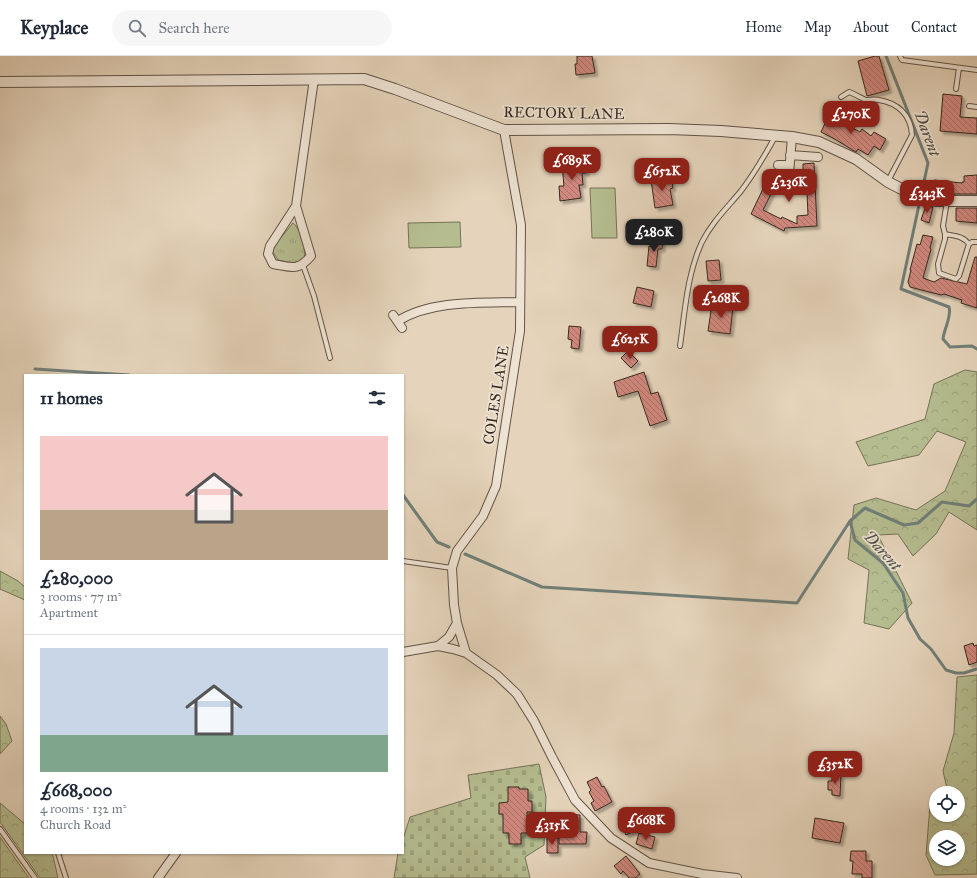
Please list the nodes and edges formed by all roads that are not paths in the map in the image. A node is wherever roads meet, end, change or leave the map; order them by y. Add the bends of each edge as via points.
1 (900, 56) edge
2 (959, 68) junction
3 (977, 70) edge
4 (314, 79) junction
5 (0, 82) edge
6 (956, 89) dead end
7 (841, 97) dead end
8 (969, 106) dead end
9 (977, 107) edge
10 (504, 130) junction
11 (776, 136) junction
12 (792, 137) junction
13 (790, 156) junction
14 (818, 157) dead end
15 (778, 165) dead end
16 (888, 182) junction
17 (947, 201) junction
18 (977, 201) edge
19 (296, 206) junction
20 (946, 234) junction
21 (977, 242) edge
22 (968, 244) junction
23 (303, 265) junction
24 (519, 302) junction
25 (398, 321) dead end
26 (680, 346) dead end
27 (330, 358) dead end
28 (404, 561) edge
29 (452, 568) junction
30 (457, 623) junction
31 (438, 646) junction
32 (404, 652) edge
33 (466, 653) junction
34 (0, 829) edge
35 (58, 854) edge
36 (175, 854) edge
37 (701, 876) edge
38 (35, 878) edge
39 (66, 878) edge
40 (158, 878) edge
41 (737, 878) edge

1 - 2 lane via 902,60
2 - 3 lane
2 - 6 lane
4 - 5 street, RECTORY LANE
4 - 10 street, RECTORY LANE via 364,79
4 - 19 street
7 - 16 lane via 849,92 866,100 878,99 896,105 907,115 912,135
8 - 9 lane
10 - 11 street, RECTORY LANE via 670,129
10 - 24 street, COLES LANE via 521,225
11 - 12 street, RECTORY LANE
11 - 26 lane via 741,191 719,215 702,242 692,268
12 - 13 street
12 - 16 street, RECTORY LANE via 819,142 854,158
13 - 14 street
13 - 15 street via 789,170
16 - 17 street, RECTORY LANE via 922,198
17 - 18 street, RECTORY LANE
17 - 20 lane via 943,226
19 - 23 street via 311,256
19 - 23 street via 270,246 268,254 273,264 297,268
20 - 22 lane via 960,236
20 - 22 lane via 938,268 939,273 944,276 956,279 959,276
21 - 22 lane
23 - 27 lane
24 - 25 street via 468,303 427,308
24 - 29 street, COLES LANE via 520,331 496,486 483,516 457,551
28 - 29 lane
29 - 30 street, COLES LANE
30 - 31 street via 449,637
30 - 33 street, COLES LANE
31 - 32 street
31 - 33 street
33 - 37 street via 497,675 517,694 534,721 574,800 611,838 649,863
34 - 38 lane
35 - 39 lane
36 - 40 street
37 - 41 street

